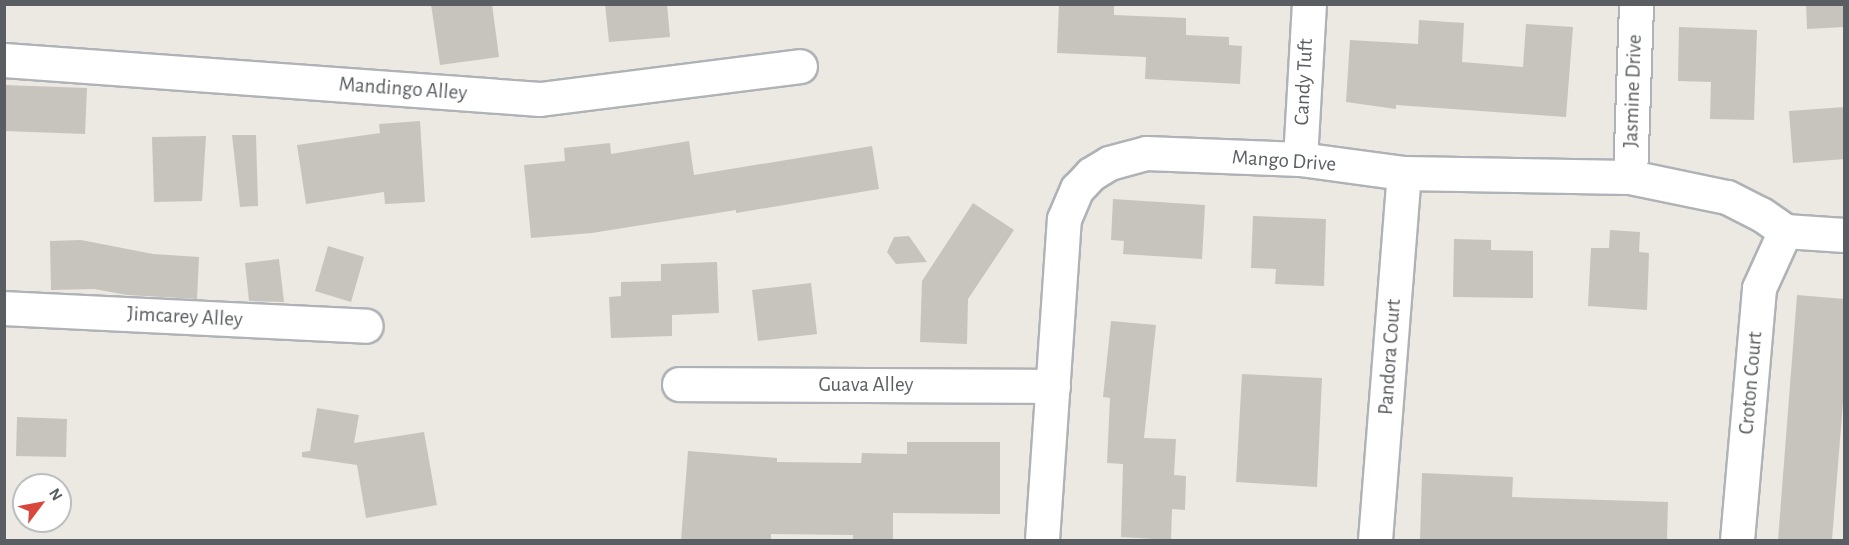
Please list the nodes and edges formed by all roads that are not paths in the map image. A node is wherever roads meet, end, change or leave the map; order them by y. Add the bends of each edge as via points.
1 (1309, 4) edge
2 (1636, 4) edge
3 (4, 60) edge
4 (800, 66) dead end
5 (1300, 159) junction
6 (1404, 173) junction
7 (1630, 177) junction
8 (1785, 231) junction
9 (1845, 235) edge
10 (4, 308) edge
11 (366, 326) dead end
12 (679, 384) dead end
13 (1053, 387) junction
14 (1042, 540) edge
15 (1375, 540) edge
16 (1737, 540) edge

1 - 5 street, Candy Tuft
2 - 7 street, Jasmine Drive
3 - 4 street, Mandingo Alley via 540,99
5 - 6 street, Mango Drive
5 - 13 street, Mango Drive via 1146,153 1109,163 1090,174 1077,189 1064,219
6 - 7 street, Mango Drive
6 - 15 street, Pandora Court
7 - 8 street, Mango Drive via 1727,197
8 - 9 street
8 - 16 street, Croton Court via 1759,288
10 - 11 street, Jimcarey Alley
12 - 13 street, Guava Alley
13 - 14 street, Mango Drive

